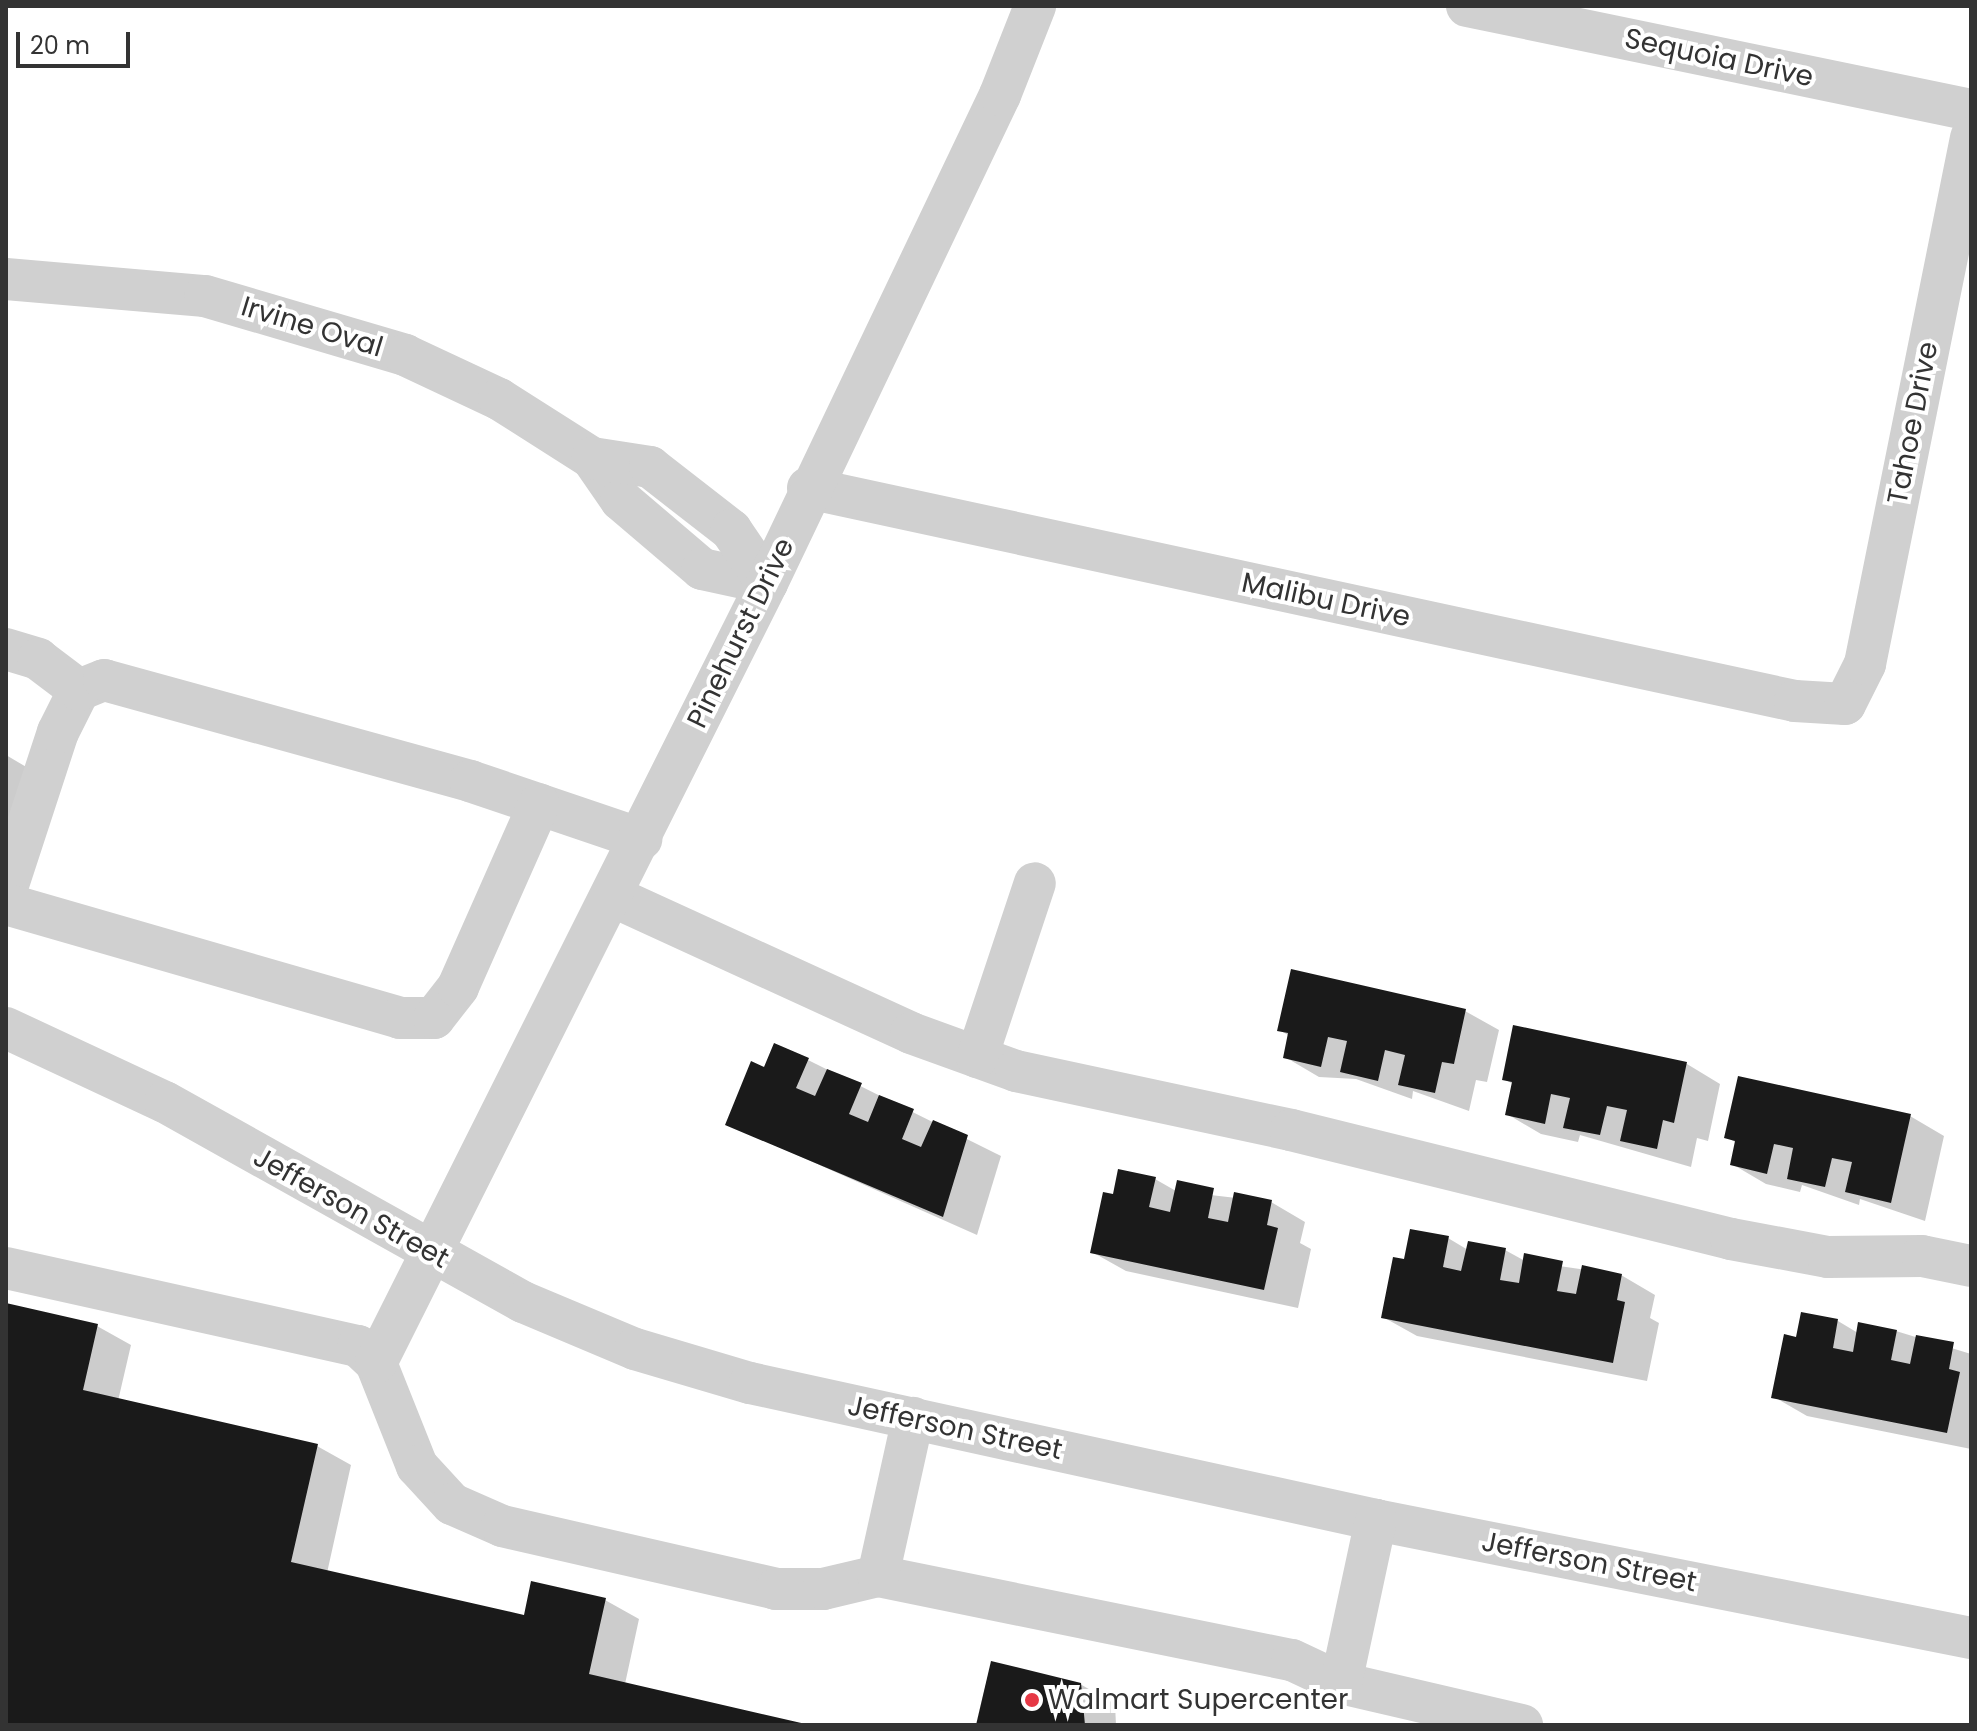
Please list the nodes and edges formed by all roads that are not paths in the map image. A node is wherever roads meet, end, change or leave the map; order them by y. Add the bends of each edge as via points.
1 (1035, 6) edge
2 (1467, 6) edge
3 (1971, 110) edge
4 (1971, 138) edge
5 (6, 279) edge
6 (808, 488) junction
7 (767, 583) junction
8 (6, 649) edge
9 (79, 690) junction
10 (1845, 704) joint
11 (539, 804) junction
12 (641, 839) junction
13 (1035, 883) dead end
14 (6, 891) edge
15 (612, 896) junction
16 (6, 904) edge
17 (6, 1028) edge
18 (977, 1057) junction
19 (434, 1254) junction
20 (1971, 1266) edge
21 (6, 1268) edge
22 (376, 1363) junction
23 (913, 1418) junction
24 (1376, 1520) junction
25 (878, 1576) junction
26 (1971, 1638) edge
27 (1341, 1683) junction
28 (1522, 1725) edge

1 - 6 street, Pinehurst Drive via 1000,95
2 - 3 street, Sequoia Drive
4 - 10 street, Tahoe Drive via 1865,664
5 - 7 street, Irvine Oval via 100,282 304,320 499,399 592,458 650,467 731,530
6 - 7 street, Pinehurst Drive
6 - 10 street, Malibu Drive via 1780,697
7 - 12 street, Pinehurst Drive
8 - 9 street via 38,659
9 - 11 street via 104,680
9 - 14 street
11 - 12 street
11 - 16 street via 458,987 434,1018 400,1018
12 - 15 street, Pinehurst Drive
13 - 18 street
15 - 18 street
15 - 19 street, Pinehurst Drive
17 - 19 street, Jefferson Street via 165,1102
18 - 20 street via 1731,1239 1828,1257 1922,1256
19 - 22 street, Pinehurst Drive
19 - 23 street, Jefferson Street via 635,1349
21 - 22 street via 358,1346
22 - 25 street via 417,1466 452,1504 502,1526 776,1589 823,1589
23 - 24 street, Jefferson Street
23 - 25 street
24 - 26 street, Jefferson Street
24 - 27 street
25 - 27 street via 1292,1660
27 - 28 street

